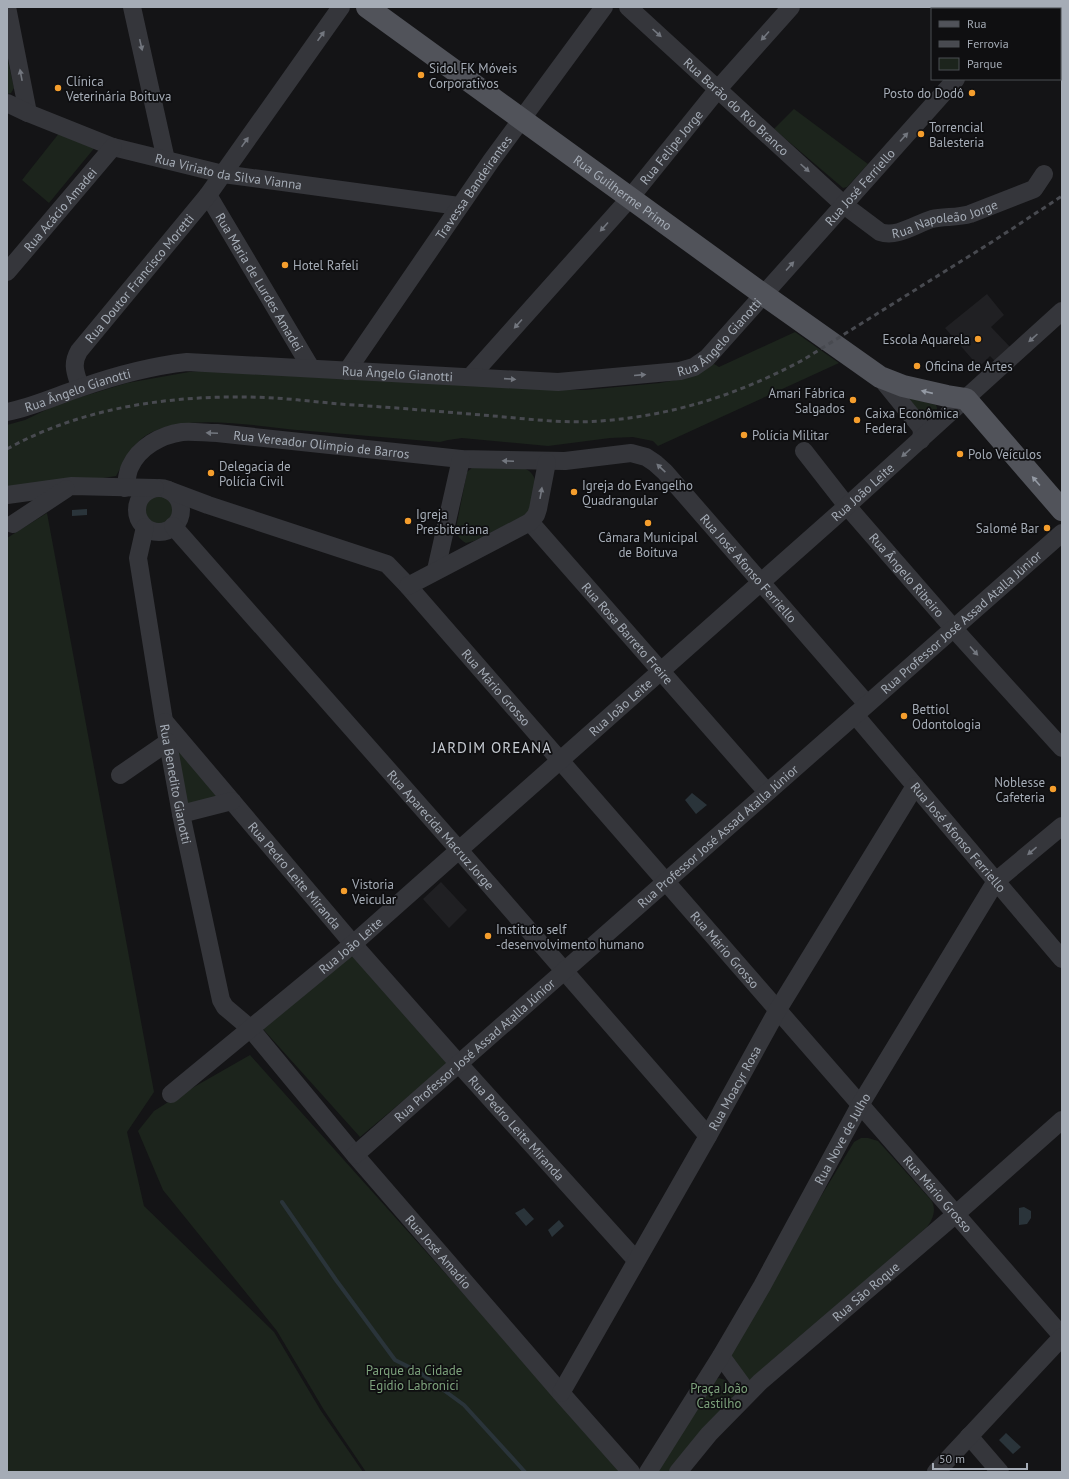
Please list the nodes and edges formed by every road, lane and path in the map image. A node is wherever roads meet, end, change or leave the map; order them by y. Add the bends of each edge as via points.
1 (7, 7) edge
2 (132, 7) edge
3 (341, 7) edge
4 (367, 7) edge
5 (604, 7) edge
6 (628, 7) edge
7 (791, 7) edge
8 (955, 80) edge
9 (718, 89) junction
10 (7, 102) edge
11 (28, 113) junction
12 (521, 119) junction
13 (113, 147) junction
14 (166, 160) junction
15 (223, 174) junction
16 (1044, 174) dead end
17 (208, 195) junction
18 (630, 198) junction
19 (844, 205) junction
20 (459, 206) junction
21 (7, 272) edge
22 (764, 295) junction
23 (1062, 312) edge
24 (311, 368) junction
25 (347, 371) junction
26 (471, 376) junction
27 (880, 377) junction
28 (80, 387) junction
29 (966, 399) junction
30 (7, 412) edge
31 (921, 440) junction
32 (804, 450) dead end
33 (461, 459) junction
34 (547, 462) junction
35 (72, 486) junction
36 (125, 488) junction
37 (162, 489) junction
38 (7, 495) edge
39 (208, 505) junction
40 (847, 506) junction
41 (137, 508) junction
42 (1062, 510) edge
43 (176, 522) junction
44 (530, 522) junction
45 (9, 526) edge
46 (145, 527) junction
47 (1062, 533) edge
48 (436, 570) junction
49 (761, 582) junction
50 (408, 586) junction
51 (954, 629) junction
52 (661, 670) junction
53 (861, 710) junction
54 (164, 721) junction
55 (168, 742) junction
56 (1062, 748) edge
57 (559, 761) junction
58 (120, 774) dead end
59 (915, 786) junction
60 (767, 792) junction
61 (232, 801) junction
62 (181, 814) junction
63 (1062, 826) edge
64 (459, 850) junction
65 (996, 881) junction
66 (665, 882) junction
67 (353, 944) junction
68 (1062, 959) edge
69 (564, 971) junction
70 (777, 1010) junction
71 (250, 1028) junction
72 (459, 1064) junction
73 (171, 1094) dead end
74 (860, 1105) junction
75 (1062, 1120) edge
76 (708, 1136) junction
77 (355, 1155) junction
78 (956, 1214) junction
79 (636, 1260) junction
80 (1062, 1336) edge
81 (721, 1356) junction
82 (561, 1393) junction
83 (748, 1393) junction
84 (969, 1436) junction
85 (631, 1472) edge
86 (648, 1472) edge
87 (678, 1472) edge
88 (936, 1472) edge
89 (1000, 1472) edge

11 -> 1 street
2 -> 14 street
15 -> 3 street, Rua Doutor Francisco Moretti
4 - 12 main road, Rua Guilherme Primo
5 - 12 street, Travessa Bandeirantes
6 -> 9 street, Rua Barão do Rio Branco
7 -> 9 street, Rua Felipe Jorge
19 -> 8 street, Rua José Ferriello
9 - 18 street, Rua Felipe Jorge
9 -> 19 street, Rua Barão do Rio Branco
10 - 11 street, Rua Viriato da Silva Vianna
11 - 13 street, Rua Viriato da Silva Vianna
12 - 18 main road, Rua Guilherme Primo
12 - 20 street, Travessa Bandeirantes
13 - 14 street, Rua Viriato da Silva Vianna
13 - 21 street, Rua Acácio Amadei
14 - 15 street, Rua Viriato da Silva Vianna
15 - 17 street, Rua Doutor Francisco Moretti
15 - 20 street, Rua Viriato da Silva Vianna
16 - 19 street, Rua Napoleão Jorge via 1037,187 1030,191 970,214 932,219 891,234 880,232
17 - 24 street, Rua Maria de Lurdes Amadei
17 - 28 street, Rua Doutor Francisco Moretti via 79,351 74,366
18 - 22 main road, Rua Guilherme Primo
18 -> 26 street, Rua Felipe Jorge
22 -> 19 street, Rua José Ferriello
20 - 25 street, Travessa Bandeirantes
26 -> 22 street, Rua Ângelo Gianotti via 558,382 687,370 707,358
22 - 27 main road, Rua Guilherme Primo
23 -> 29 street, Rua João Leite
24 - 25 street, Rua Ângelo Gianotti
24 - 28 street, Rua Ângelo Gianotti via 187,362 142,370
25 - 26 street, Rua Ângelo Gianotti
29 -> 27 main road, Rua Guilherme Primo via 903,386
27 - 31 street via 920,426
28 - 30 street, Rua Ângelo Gianotti
29 - 31 street, Rua João Leite
42 -> 29 main road
31 -> 40 street, Rua João Leite
32 - 40 street, Rua Ângelo Ribeiro
34 -> 33 street, Rua Vereador Olímpio de Barros
33 -> 36 street, Rua Vereador Olímpio de Barros via 217,433 182,432 152,442 140,451 130,468
33 - 48 street
44 -> 34 street via 538,509
49 -> 34 street, Rua José Afonso Ferriello via 665,472 651,460 626,453
35 - 36 street
35 - 38 street
35 - 45 street
36 - 37 street
36 - 41 street
37 - 39 street
37 - 41 street via 148,491 142,495
37 - 43 street via 178,499 180,512
38 - 45 street via 15,501 19,511 16,520
39 - 43 street
39 - 50 street, Rua Mário Grosso via 387,564
40 - 49 street, Rua João Leite
40 - 51 street, Rua Ângelo Ribeiro
41 - 46 street via 140,521
43 - 46 street via 164,531
43 - 64 street, Rua Aparecida Macruz Jorge
44 - 48 street
44 - 52 street, Rua Rosa Barreto Freire
46 - 54 street, Rua Benedito Gianotti via 138,558
47 - 51 street, Rua Professor José Assad Atalla Júnior
48 - 50 street
49 - 52 street, Rua João Leite
49 - 53 street, Rua José Afonso Ferriello
50 - 57 street, Rua Mário Grosso
51 - 53 street, Rua Professor José Assad Atalla Júnior
51 -> 56 street, Rua Ângelo Ribeiro
52 - 57 street, Rua João Leite
52 - 60 street, Rua Rosa Barreto Freire
53 - 59 street, Rua José Afonso Ferriello
53 - 60 street, Rua Professor José Assad Atalla Júnior
54 - 55 street, Rua Benedito Gianotti
54 - 61 street, Rua Pedro Leite Miranda
55 - 58 street
55 - 62 street, Rua Benedito Gianotti
57 - 64 street, Rua João Leite
57 - 66 street, Rua Mário Grosso
59 - 65 street, Rua José Afonso Ferriello
59 - 70 street, Rua Moacyr Rosa
60 - 66 street, Rua Professor José Assad Atalla Júnior
61 - 62 street
61 - 67 street, Rua Pedro Leite Miranda
62 - 71 street, Rua Benedito Gianotti via 220,997 226,1007
63 -> 65 street, Rua Nove de Julho
64 - 67 street, Rua João Leite
64 - 69 street, Rua Aparecida Macruz Jorge
65 - 68 street, Rua José Afonso Ferriello
65 - 74 street, Rua Nove de Julho
66 - 69 street, Rua Professor José Assad Atalla Júnior
66 - 70 street, Rua Mário Grosso
67 - 71 street, Rua João Leite
67 - 72 street, Rua Pedro Leite Miranda
69 - 72 street, Rua Professor José Assad Atalla Júnior
69 - 76 street, Rua Aparecida Macruz Jorge
70 - 74 street, Rua Mário Grosso
70 - 76 street, Rua Moacyr Rosa
71 - 73 street, Rua João Leite
71 - 77 street, Rua José Amadio
72 - 77 street, Rua Professor José Assad Atalla Júnior
72 - 79 street, Rua Pedro Leite Miranda
74 - 78 street, Rua Mário Grosso
74 - 81 street, Rua Nove de Julho
75 - 78 street, Rua São Roque
76 - 79 street, Rua Moacyr Rosa
77 - 82 street, Rua José Amadio
78 - 80 street, Rua Mário Grosso
78 - 83 street, Rua São Roque
79 - 82 street, Rua Moacyr Rosa
80 - 84 street
81 - 83 street
81 - 86 street, Rua Nove de Julho
82 - 85 street, Rua José Amadio
83 - 87 street, Rua São Roque
84 - 88 street
84 - 89 street

